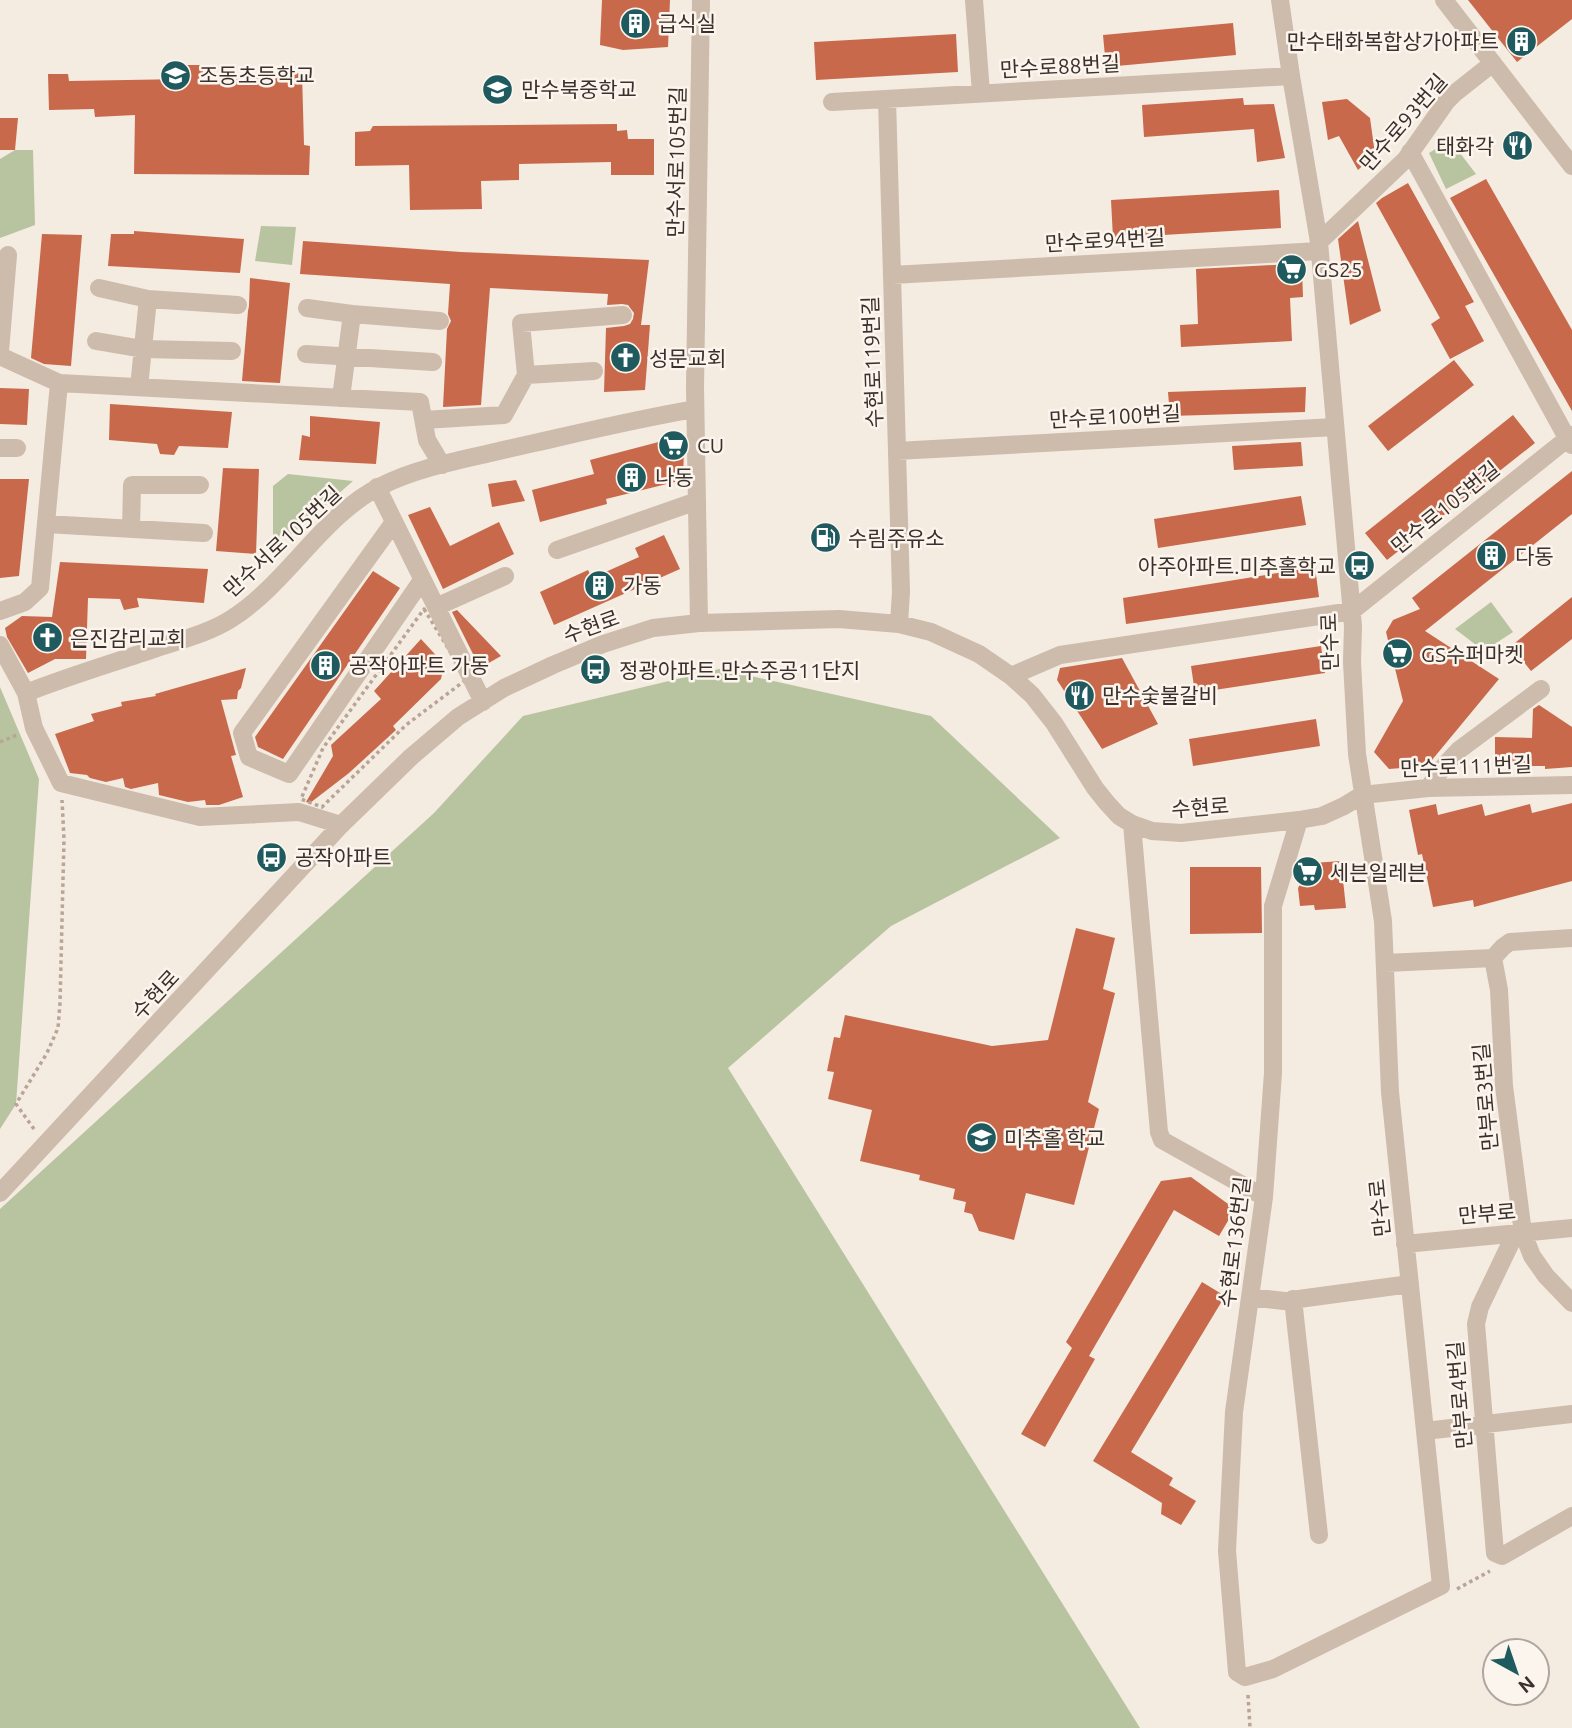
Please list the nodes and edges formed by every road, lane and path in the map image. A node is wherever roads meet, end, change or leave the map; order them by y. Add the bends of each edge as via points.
1 (701, 0) edge
2 (974, 0) edge
3 (1280, 0) edge
4 (1444, 0) edge
5 (1493, 63) junction
6 (1291, 76) junction
7 (981, 93) junction
8 (887, 99) junction
9 (832, 102) dead end
10 (1410, 152) junction
11 (1572, 166) edge
12 (1319, 246) junction
13 (8, 256) dead end
14 (892, 275) junction
15 (99, 288) dead end
16 (148, 299) junction
17 (238, 305) dead end
18 (307, 308) dead end
19 (352, 314) junction
20 (623, 315) dead end
21 (440, 321) dead end
22 (96, 341) dead end
23 (143, 349) junction
24 (232, 351) dead end
25 (0, 353) edge
26 (306, 354) dead end
27 (346, 358) junction
28 (433, 362) dead end
29 (594, 371) dead end
30 (526, 375) junction
31 (59, 383) junction
32 (139, 387) junction
33 (341, 398) junction
34 (695, 409) junction
35 (424, 421) junction
36 (1335, 426) junction
37 (1570, 439) edge
38 (897, 451) junction
39 (442, 465) junction
40 (201, 485) dead end
41 (377, 488) junction
42 (696, 501) junction
43 (394, 522) junction
44 (46, 524) junction
45 (131, 529) junction
46 (204, 533) dead end
47 (557, 550) dead end
48 (505, 576) dead end
49 (422, 580) junction
50 (436, 607) junction
51 (0, 611) edge
52 (1352, 611) junction
53 (699, 623) junction
54 (899, 624) junction
55 (0, 645) edge
56 (1011, 676) junction
57 (467, 679) joint
58 (1541, 689) dead end
59 (26, 693) junction
60 (483, 702) junction
61 (1572, 785) edge
62 (1428, 788) junction
63 (1362, 795) junction
64 (63, 811) dead end
65 (1299, 820) junction
66 (1132, 824) junction
67 (341, 825) junction
68 (1572, 938) edge
69 (1493, 958) junction
70 (1386, 963) junction
71 (46, 1144) junction
72 (0, 1192) edge
73 (1264, 1197) junction
74 (1572, 1228) edge
75 (1519, 1233) junction
76 (1405, 1244) junction
77 (1410, 1284) junction
78 (1251, 1297) junction
79 (1293, 1299) junction
80 (1572, 1303) edge
81 (1572, 1414) edge
82 (1484, 1424) junction
83 (1424, 1431) junction
84 (1572, 1516) edge
85 (1319, 1535) dead end
86 (1502, 1556) junction
87 (1440, 1586) junction
88 (1242, 1674) junction
89 (1250, 1728) edge

1 - 34 street, 만수서로105번길
2 - 7 street
3 - 6 street, 만수로
4 - 5 street
5 - 10 street, 만수로93번길 via 1446,102
5 - 11 street
6 - 7 street, 만수로88번길
6 - 12 street, 만수로
7 - 8 street, 만수로88번길
8 - 9 street, 만수로88번길
8 - 14 street, 수현로119번길
10 - 12 street, 만수로93번길
10 - 37 street
12 - 14 street, 만수로94번길
12 - 36 street, 만수로
13 - 25 street
14 - 38 street, 수현로119번길
15 - 16 street
16 - 17 street
16 - 23 street
18 - 19 street
19 - 21 street
19 - 27 street
20 - 30 street via 521,323
22 - 23 street
23 - 24 street
23 - 32 street
25 - 31 street
26 - 27 street
27 - 28 street
27 - 33 street
29 - 30 street
30 - 35 street via 504,415
31 - 32 street
31 - 44 street
32 - 33 street
33 - 35 street via 420,402
34 - 39 street, 만수서로105번길
34 - 42 street, 만수서로105번길
35 - 39 street via 427,440
36 - 38 street, 만수로100번길
36 - 52 street, 만수로
37 - 52 street, 만수로105번길
38 - 54 street, 수현로119번길
39 - 41 street, 만수서로105번길
40 - 45 street via 132,485
41 - 43 street
41 - 59 street, 만수서로105번길 via 342,512 276,583 229,620
42 - 47 street
42 - 53 street, 만수서로105번길
43 - 49 street
43 - 49 street via 242,733 249,757 289,775
44 - 45 street
44 - 51 street via 40,588 25,602
45 - 46 street
48 - 50 street
49 - 50 street
50 - 60 street
52 - 56 street via 1060,655
52 - 63 street, 만수로
53 - 54 street, 수현로 via 839,619
53 - 60 street, 수현로 via 653,628 603,644
54 - 56 street, 수현로 via 954,641
55 - 59 street
56 - 66 street, 수현로 via 1054,723 1107,803
57 - 57 path via 406,725 322,807 301,799 323,748 424,609
58 - 62 street via 1459,750
59 - 67 street via 34,727 61,783 201,817 299,812
60 - 67 street, 수현로 via 411,757
61 - 62 street, 만수로111번길
62 - 63 street, 만수로111번길
63 - 65 street, 수현로 via 1322,816
63 - 70 street, 만수로 via 1379,889
64 - 71 path via 58,1028 16,1104
65 - 66 street, 수현로 via 1181,833
65 - 73 street, 수현로136번길 via 1273,906 1273,1073
66 - 73 street via 1159,1132 1162,1140
67 - 71 street, 수현로
68 - 69 street via 1510,942
69 - 70 street
69 - 75 street, 만부로3번길
70 - 76 street, 만수로 via 1390,1092
71 - 72 street, 수현로
73 - 78 street, 수현로136번길
74 - 75 street, 만부로
75 - 76 street, 만부로
75 - 80 street via 1546,1276
75 - 82 street, 만부로4번길 via 1480,1307 1476,1324
76 - 77 street, 만수로
77 - 79 street
77 - 83 street, 만수로
78 - 79 street
78 - 88 street, 수현로136번길 via 1234,1412 1227,1551
79 - 85 street
81 - 82 street
82 - 83 street
82 - 86 street, 만부로4번길 via 1495,1553
83 - 87 street, 만수로
84 - 86 street
86 - 87 path via 1490,1572 1457,1590
87 - 88 street via 1273,1669
88 - 89 path

